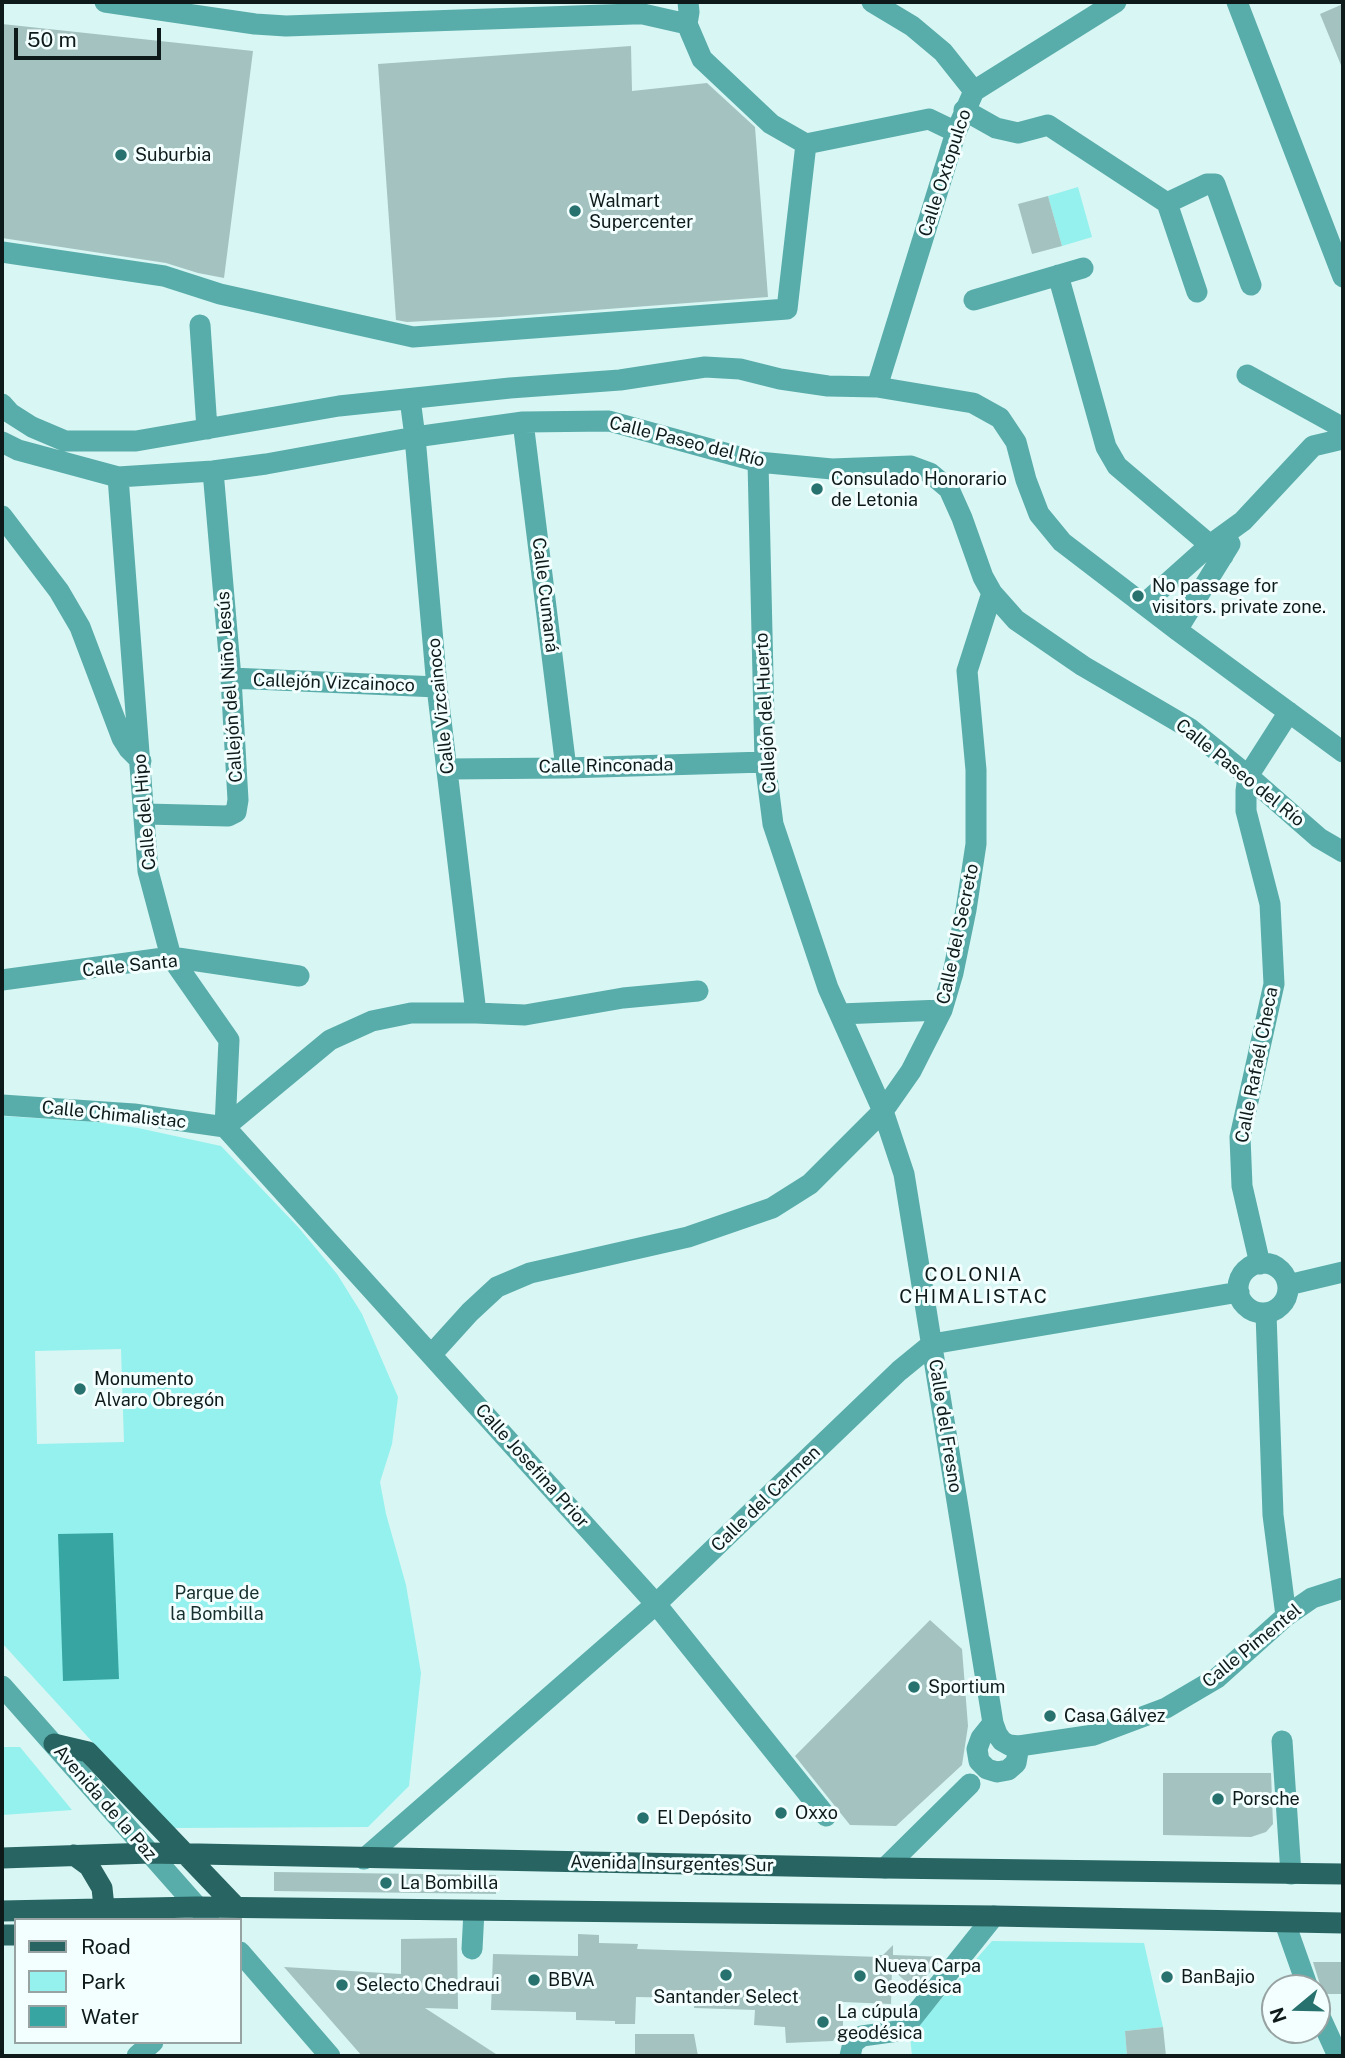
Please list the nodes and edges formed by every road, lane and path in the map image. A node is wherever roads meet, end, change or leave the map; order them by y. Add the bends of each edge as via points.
1 (105, 2) edge
2 (688, 2) edge
3 (872, 2) edge
4 (1116, 2) edge
5 (1237, 2) edge
6 (206, 9) edge
7 (687, 24) junction
8 (974, 91) junction
9 (964, 110) junction
10 (956, 132) junction
11 (806, 144) junction
12 (1167, 203) junction
13 (2, 253) edge
14 (1083, 268) dead end
15 (1058, 275) junction
16 (1343, 277) edge
17 (1251, 285) dead end
18 (1197, 292) dead end
19 (974, 300) dead end
20 (200, 325) dead end
21 (1247, 375) dead end
22 (877, 387) junction
23 (410, 398) junction
24 (2, 404) edge
25 (523, 422) junction
26 (1343, 428) edge
27 (207, 429) junction
28 (415, 437) junction
29 (1343, 439) edge
30 (2, 442) edge
31 (758, 462) junction
32 (213, 471) junction
33 (118, 477) junction
34 (2, 516) edge
35 (1216, 550) junction
36 (992, 593) junction
37 (1144, 604) junction
38 (1177, 630) junction
39 (231, 678) junction
40 (437, 687) junction
41 (1289, 712) junction
42 (1343, 752) edge
43 (141, 761) junction
44 (765, 762) junction
45 (566, 768) junction
46 (447, 769) junction
47 (1248, 776) junction
48 (145, 814) junction
49 (1343, 852) edge
50 (171, 957) junction
51 (299, 976) dead end
52 (2, 980) edge
53 (698, 991) dead end
54 (942, 1010) junction
55 (476, 1013) junction
56 (840, 1014) junction
57 (2, 1105) edge
58 (883, 1111) junction
59 (225, 1127) junction
60 (1260, 1264) junction
61 (1343, 1272) edge
62 (1288, 1285) junction
63 (1239, 1292) junction
64 (1266, 1313) junction
65 (932, 1344) junction
66 (431, 1355) junction
67 (1343, 1588) edge
68 (656, 1604) junction
69 (1286, 1616) junction
70 (2, 1686) edge
71 (1005, 1737) joint
72 (1282, 1741) dead end
73 (54, 1744) junction
74 (970, 1784) dead end
75 (826, 1816) dead end
76 (150, 1853) junction
77 (186, 1854) junction
78 (74, 1855) junction
79 (2, 1857) edge
80 (364, 1859) junction
81 (885, 1868) junction
82 (1291, 1874) junction
83 (1343, 1874) edge
84 (237, 1908) junction
85 (2, 1910) edge
86 (474, 1911) junction
87 (103, 1914) edge
88 (203, 1914) edge
89 (994, 1916) junction
90 (1285, 1923) junction
91 (1343, 1923) edge
92 (472, 1949) dead end
93 (242, 1959) edge
94 (1303, 1974) edge
95 (151, 2044) edge
96 (137, 2056) edge
97 (330, 2056) edge
98 (850, 2056) edge

1 - 6 street
2 - 7 street
3 - 8 street, Calle Oxtopulco via 943,52
4 - 8 street
5 - 16 street
6 - 7 street via 256,24 286,26 573,14 643,14
7 - 11 street via 702,58 771,124
8 - 9 street, Calle Oxtopulco
9 - 10 street, Calle Oxtopulco
9 - 12 street via 996,128 1017,133 1048,125
10 - 11 street via 929,119
10 - 22 street, Calle Oxtopulco
11 - 13 street via 787,309 413,337 220,294 164,276
12 - 17 street via 1215,184
12 - 18 street
14 - 15 street
15 - 19 street
15 - 35 street via 1106,447 1117,466
20 - 27 street
21 - 26 street
22 - 23 street via 828,386 705,367 620,380
22 - 37 street via 973,403 1000,418 1016,442 1039,514 1062,542
23 - 27 street
23 - 28 street, Calle Vizcainoco
24 - 27 street via 32,427 65,441 136,441
25 - 28 street, Calle Paseo del Río
25 - 31 street, Calle Paseo del Río via 609,421
25 - 45 street, Calle Cumaná
28 - 32 street, Calle Paseo del Río
28 - 40 street, Calle Vizcainoco
29 - 35 street via 1313,446
30 - 33 street, Calle Paseo del Río
31 - 36 street, Calle Paseo del Río via 832,469 911,466 930,473 949,489
31 - 44 street, Callejón del Huerto
32 - 33 street, Calle Paseo del Río
32 - 39 street, Callejón del Niño Jesús
33 - 43 street, Calle del Hipo
34 - 43 street via 59,591 80,627 122,738
35 - 37 street
35 - 38 street
36 - 47 street, Calle Paseo del Río via 1016,620 1083,666 1189,728
36 - 54 street, Calle del Secreto via 968,671 976,844
37 - 38 street
38 - 41 street
39 - 40 street, Callejón Vizcainoco
39 - 48 street, Callejón del Niño Jesús via 236,812 228,816
40 - 46 street, Calle Vizcainoco
41 - 42 street
41 - 47 street, Calle Rafaél Checa
43 - 48 street, Calle del Hipo
44 - 45 street, Calle Rinconada
44 - 56 street, Callejón del Huerto via 773,824
45 - 46 street, Calle Rinconada
46 - 55 street, Calle Vizcainoco
47 - 49 street, Calle Paseo del Río via 1319,838
47 - 60 street, Calle Rafaél Checa via 1246,811 1270,904 1274,984 1240,1137 1242,1186
48 - 50 street, Calle del Hipo via 148,871
50 - 51 street, Calle Santa
50 - 52 street, Calle Santa
50 - 59 street, Calle del Hipo via 229,1040
53 - 55 street via 525,1015
54 - 56 street
54 - 58 street, Calle del Secreto via 911,1071
55 - 59 street via 411,1013 372,1021 330,1040
56 - 58 street, Callejón del Huerto
57 - 59 street, Calle Chimalistac via 134,1114
58 - 65 street, Calle del Fresno via 904,1174
58 - 66 street, Calle del Secreto via 810,1184 772,1208 688,1237 530,1273 498,1287
59 - 66 street, Calle Josefina Prior
60 - 62 street via 1278,1269
60 - 63 street via 1244,1273
61 - 62 street
62 - 64 street via 1283,1304
63 - 64 street via 1248,1308
63 - 65 street, Calle del Carmen
64 - 69 street via 1273,1515
65 - 68 street, Calle del Carmen
65 - 71 street, Calle del Fresno
66 - 68 street, Calle Josefina Prior
67 - 69 street, Calle Pimentel via 1312,1598
68 - 75 street, Calle Josefina Prior
68 - 80 street, Calle del Carmen
69 - 71 street, Calle Pimentel via 1217,1678 1166,1708 1094,1735
70 - 73 street, Avenida de la Paz
72 - 82 street
73 - 76 street, Avenida de la Paz
73 - 77 main road via 88,1752
74 - 81 street
76 - 77 main road, Avenida Insurgentes Sur
76 - 78 main road, Avenida Insurgentes Sur
76 - 88 street, Avenida de la Paz
77 - 80 main road, Avenida Insurgentes Sur
77 - 84 main road
78 - 79 main road, Avenida Insurgentes Sur
78 - 87 main road via 89,1866 102,1888
80 - 81 main road, Avenida Insurgentes Sur
81 - 82 main road, Avenida Insurgentes Sur
82 - 83 main road, Avenida Insurgentes Sur
84 - 86 main road
84 - 88 main road
85 - 87 main road
86 - 89 main road
86 - 92 street
87 - 88 main road
89 - 90 main road
89 - 98 street via 906,2026 862,2036 853,2043
90 - 91 main road
90 - 94 street
93 - 97 street
95 - 96 street

